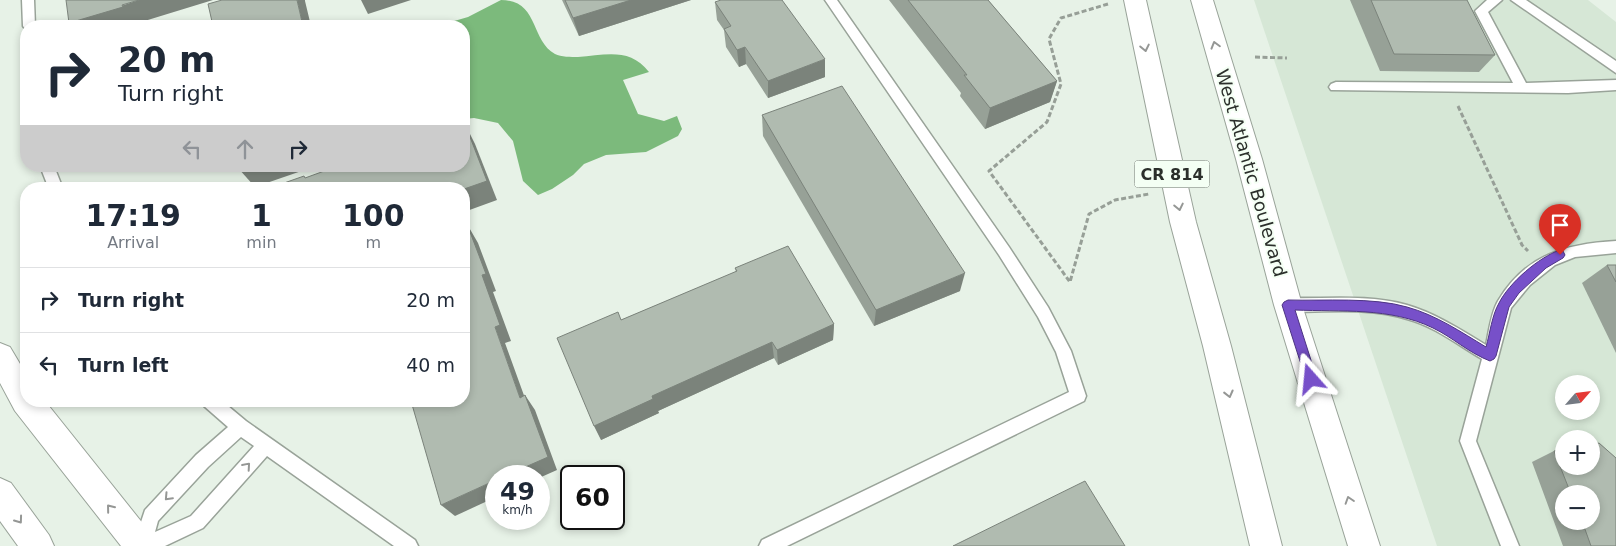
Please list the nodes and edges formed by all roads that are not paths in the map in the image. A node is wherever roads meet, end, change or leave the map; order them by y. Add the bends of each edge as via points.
1 (28, 0) edge
2 (831, 0) edge
3 (1202, 0) edge
4 (1517, 0) edge
5 (1121, 2) edge
6 (1488, 2) edge
7 (29, 20) edge
8 (1616, 68) edge
9 (1616, 85) edge
10 (1336, 87) dead end
11 (1522, 87) junction
12 (1616, 247) edge
13 (1288, 305) junction
14 (0, 356) edge
15 (1490, 356) junction
16 (20, 391) edge
17 (31, 407) edge
18 (217, 407) edge
19 (240, 427) junction
20 (266, 445) junction
21 (0, 494) edge
22 (38, 546) edge
23 (143, 546) edge
24 (408, 546) edge
25 (768, 546) edge
26 (1266, 546) edge
27 (1364, 546) edge
28 (1510, 546) edge

1 - 7 lane
2 - 25 lane via 1043,312 1063,351 1078,396
13 -> 3 main road, West Atlantic Boulevard
4 - 8 lane
5 -> 26 main road, CR 814 via 1217,346
6 - 11 lane via 1481,11
9 - 11 lane
10 - 11 lane
12 - 15 lane via 1572,251 1542,265 1504,305
13 - 15 lane via 1378,307 1406,312 1437,324
27 -> 13 main road, West Atlantic Boulevard
14 - 16 main road
15 - 28 lane via 1468,440
23 -> 17 main road
18 - 19 lane
19 - 20 lane
19 -> 23 lane via 202,461 151,516
23 -> 20 lane via 197,522
20 - 24 lane
21 -> 22 main road

